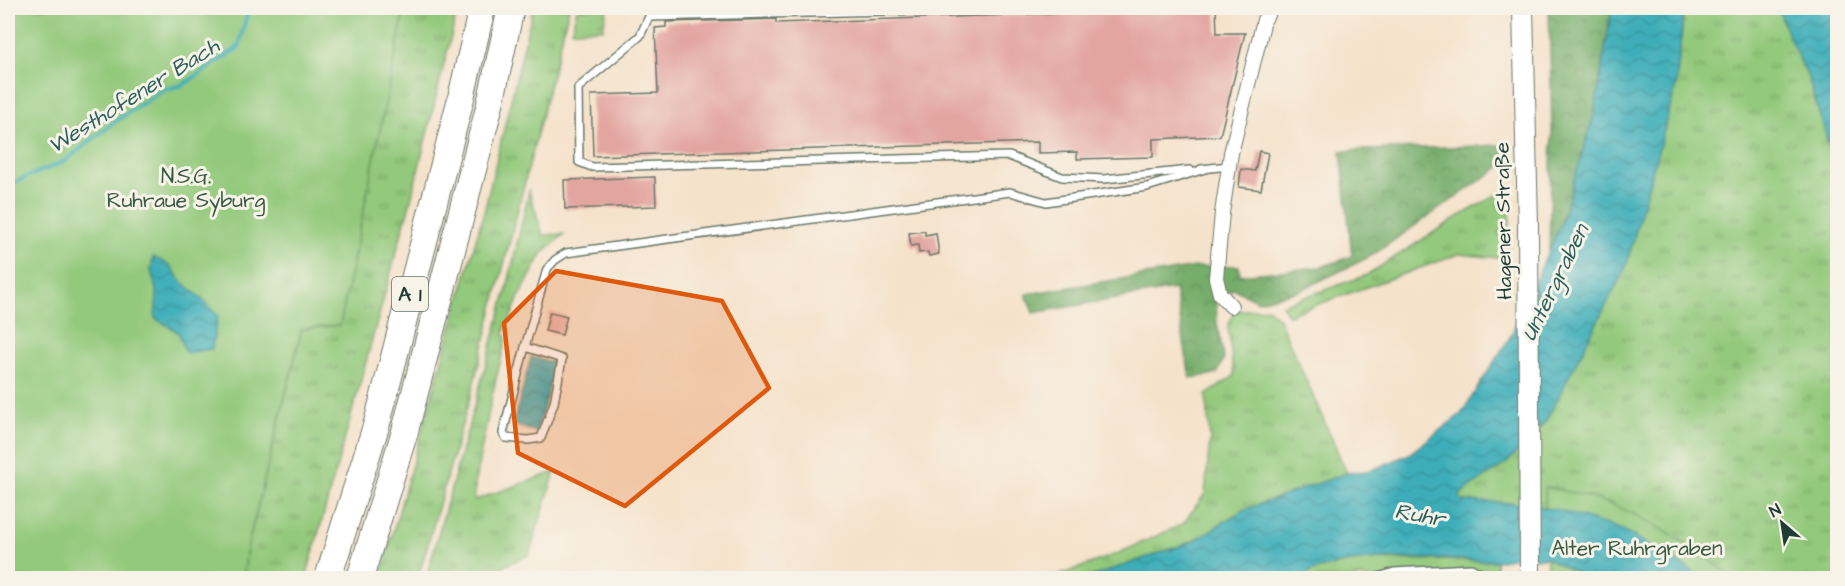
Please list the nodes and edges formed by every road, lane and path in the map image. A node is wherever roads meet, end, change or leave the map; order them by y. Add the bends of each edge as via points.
1 (482, 8) edge
2 (511, 8) edge
3 (653, 8) edge
4 (1005, 8) edge
5 (1271, 8) edge
6 (1524, 8) edge
7 (650, 17) junction
8 (1228, 166) junction
9 (1205, 169) junction
10 (1231, 306) dead end
11 (525, 347) junction
12 (1530, 578) edge
13 (328, 579) edge
14 (360, 579) edge
15 (1376, 579) edge
16 (1483, 579) edge

1 - 13 highway, A 1 via 377,423
2 - 14 highway, A 1 via 408,419
3 - 7 lane
4 - 7 lane
5 - 8 street via 1264,20
6 - 12 main road, Hagener Straße
7 - 9 lane via 640,36 578,88 579,162 592,167 1009,156 1062,177 1104,179
8 - 9 lane
8 - 10 street via 1216,278 1220,294
9 - 11 lane via 1147,187 1046,202 1010,192 566,253 547,269
11 - 11 lane via 503,433 506,438 528,440 541,438 554,403 562,359
15 - 16 lane via 1394,572 1471,568

